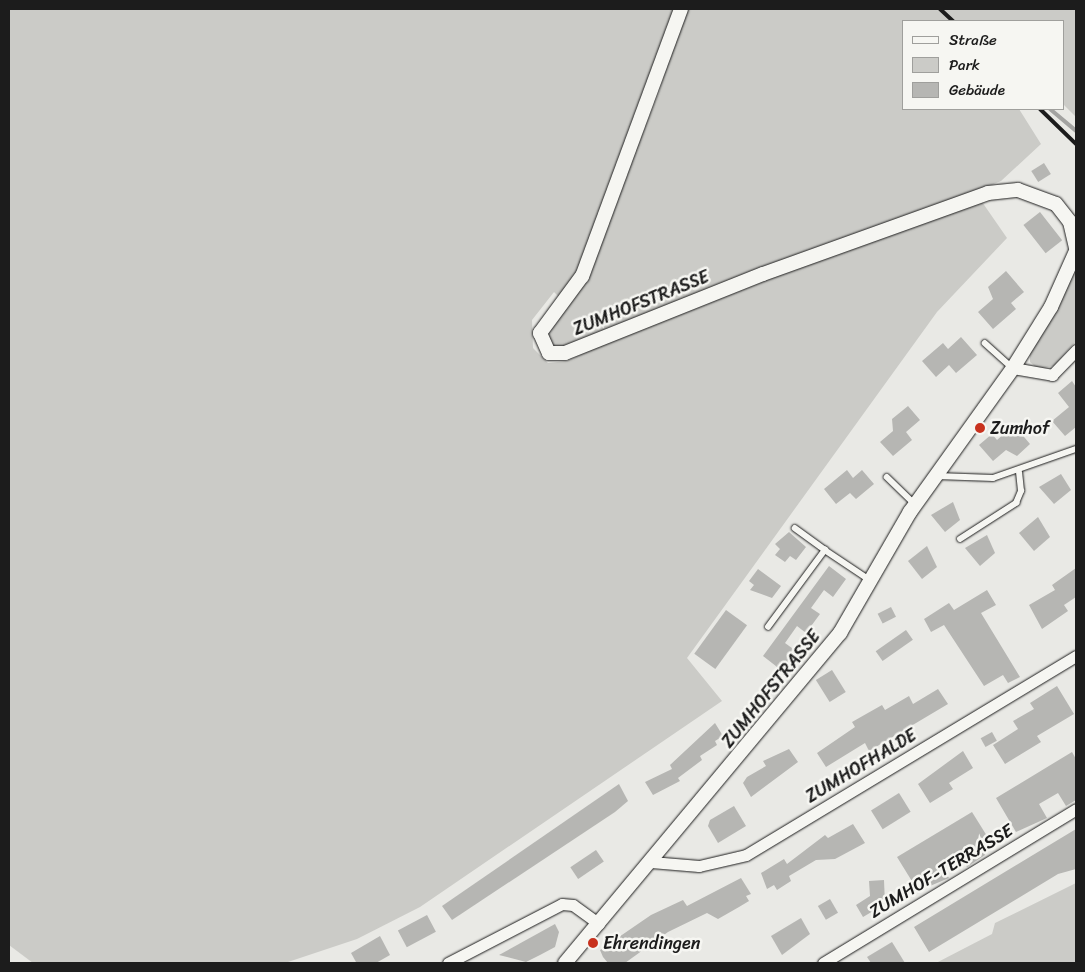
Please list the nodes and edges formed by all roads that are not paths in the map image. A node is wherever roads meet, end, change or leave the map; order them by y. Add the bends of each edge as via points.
1 (681, 9) edge
2 (1076, 250) edge
3 (986, 343) dead end
4 (1076, 350) edge
5 (1014, 368) junction
6 (1076, 449) edge
7 (1019, 473) junction
8 (937, 476) junction
9 (888, 477) dead end
10 (916, 505) junction
11 (795, 528) dead end
12 (960, 539) dead end
13 (825, 550) junction
14 (871, 581) junction
15 (768, 627) dead end
16 (1076, 656) edge
17 (1076, 809) edge
18 (651, 862) junction
19 (599, 924) junction
20 (448, 963) edge
21 (565, 963) edge
22 (824, 963) edge

1 - 2 street, ZUMHOFSTRASSE via 582,276 540,333 549,353 565,353 763,274 988,193 1018,190 1056,204 1070,222
2 - 5 street, ZUMHOFSTRASSE via 1051,307
3 - 5 lane
4 - 5 street via 1052,375
5 - 8 street, ZUMHOFSTRASSE
6 - 7 lane
7 - 8 lane via 983,480
7 - 12 lane via 1021,491 1016,503
8 - 10 street, ZUMHOFSTRASSE
9 - 10 lane
10 - 14 street, ZUMHOFSTRASSE
11 - 13 lane
13 - 14 lane
13 - 15 lane
14 - 18 street, ZUMHOFSTRASSE via 814,668
16 - 18 street, ZUMHOFHALDE via 746,855 699,866
17 - 22 street, ZUMHOF-TERRASSE
18 - 19 street, ZUMHOFSTRASSE
19 - 20 street via 573,905 562,904
19 - 21 street, ZUMHOFSTRASSE

